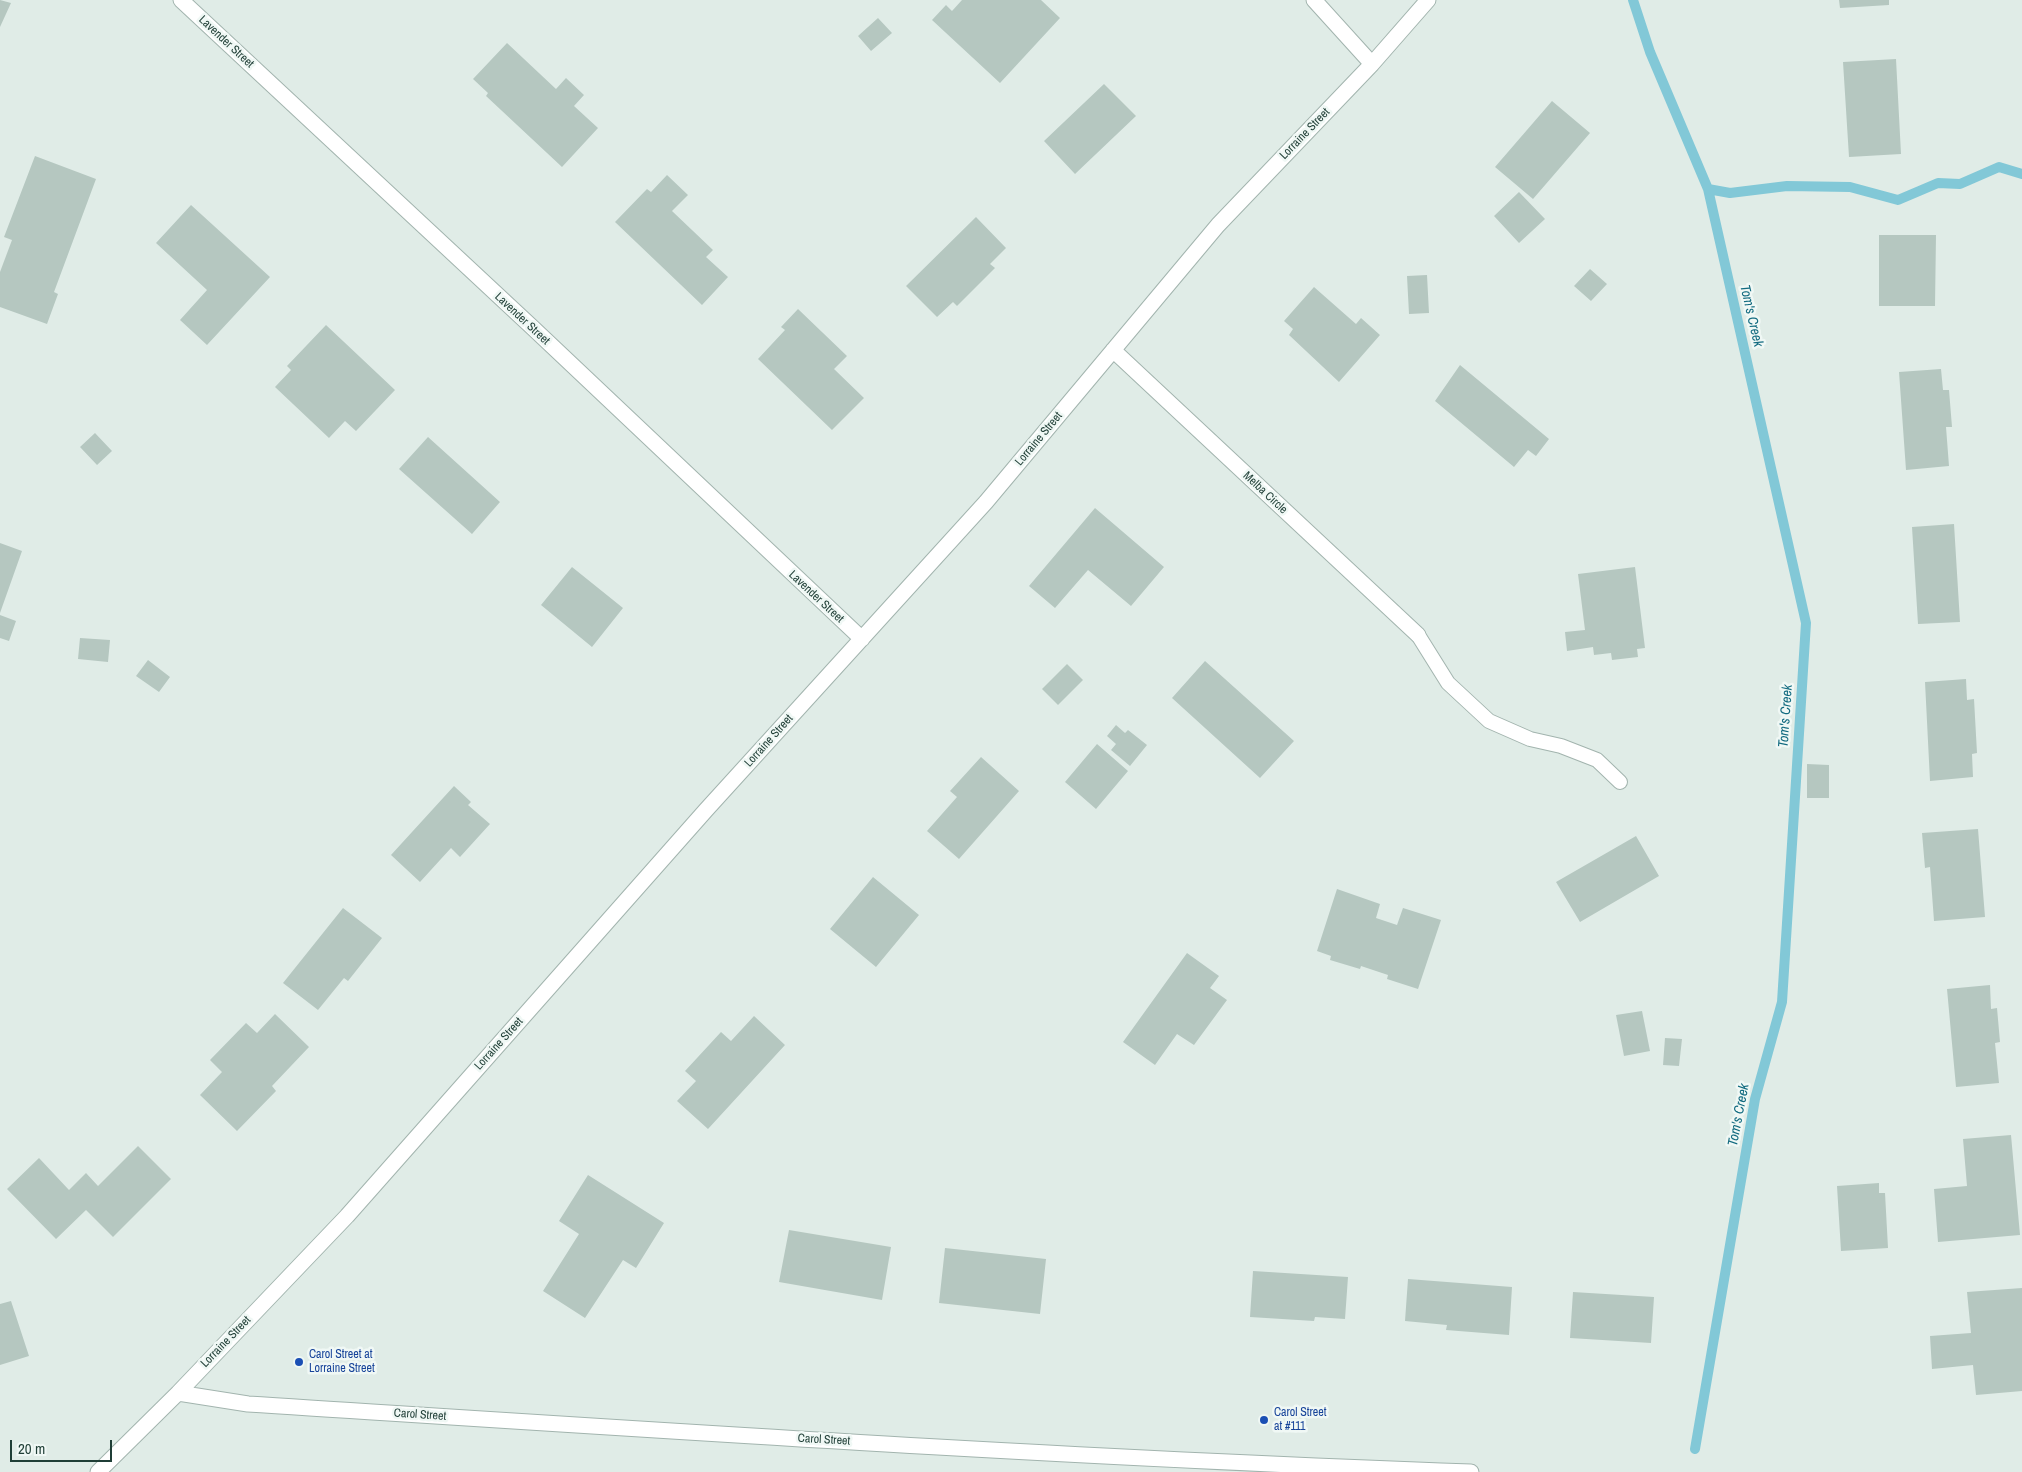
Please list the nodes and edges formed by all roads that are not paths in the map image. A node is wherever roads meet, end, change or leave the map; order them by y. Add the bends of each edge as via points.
1 (181, 0) edge
2 (1314, 0) edge
3 (1428, 0) edge
4 (1372, 64) junction
5 (1113, 350) junction
6 (1418, 634) joint
7 (862, 640) junction
8 (1620, 782) dead end
9 (178, 1392) junction
10 (98, 1472) edge
11 (1471, 1472) edge

1 - 7 street, Lavender Street
2 - 4 street
3 - 4 street, Lorraine Street
4 - 5 street, Lorraine Street via 1218,225
5 - 6 street, Melba Circle
5 - 7 street, Lorraine Street via 986,502
6 - 8 lane via 1448,683 1489,721 1530,739 1561,746 1597,760
7 - 9 street, Lorraine Street via 706,810 347,1216
9 - 10 street, Lorraine Street
9 - 11 street, Carol Street via 248,1404 679,1432 1297,1466

